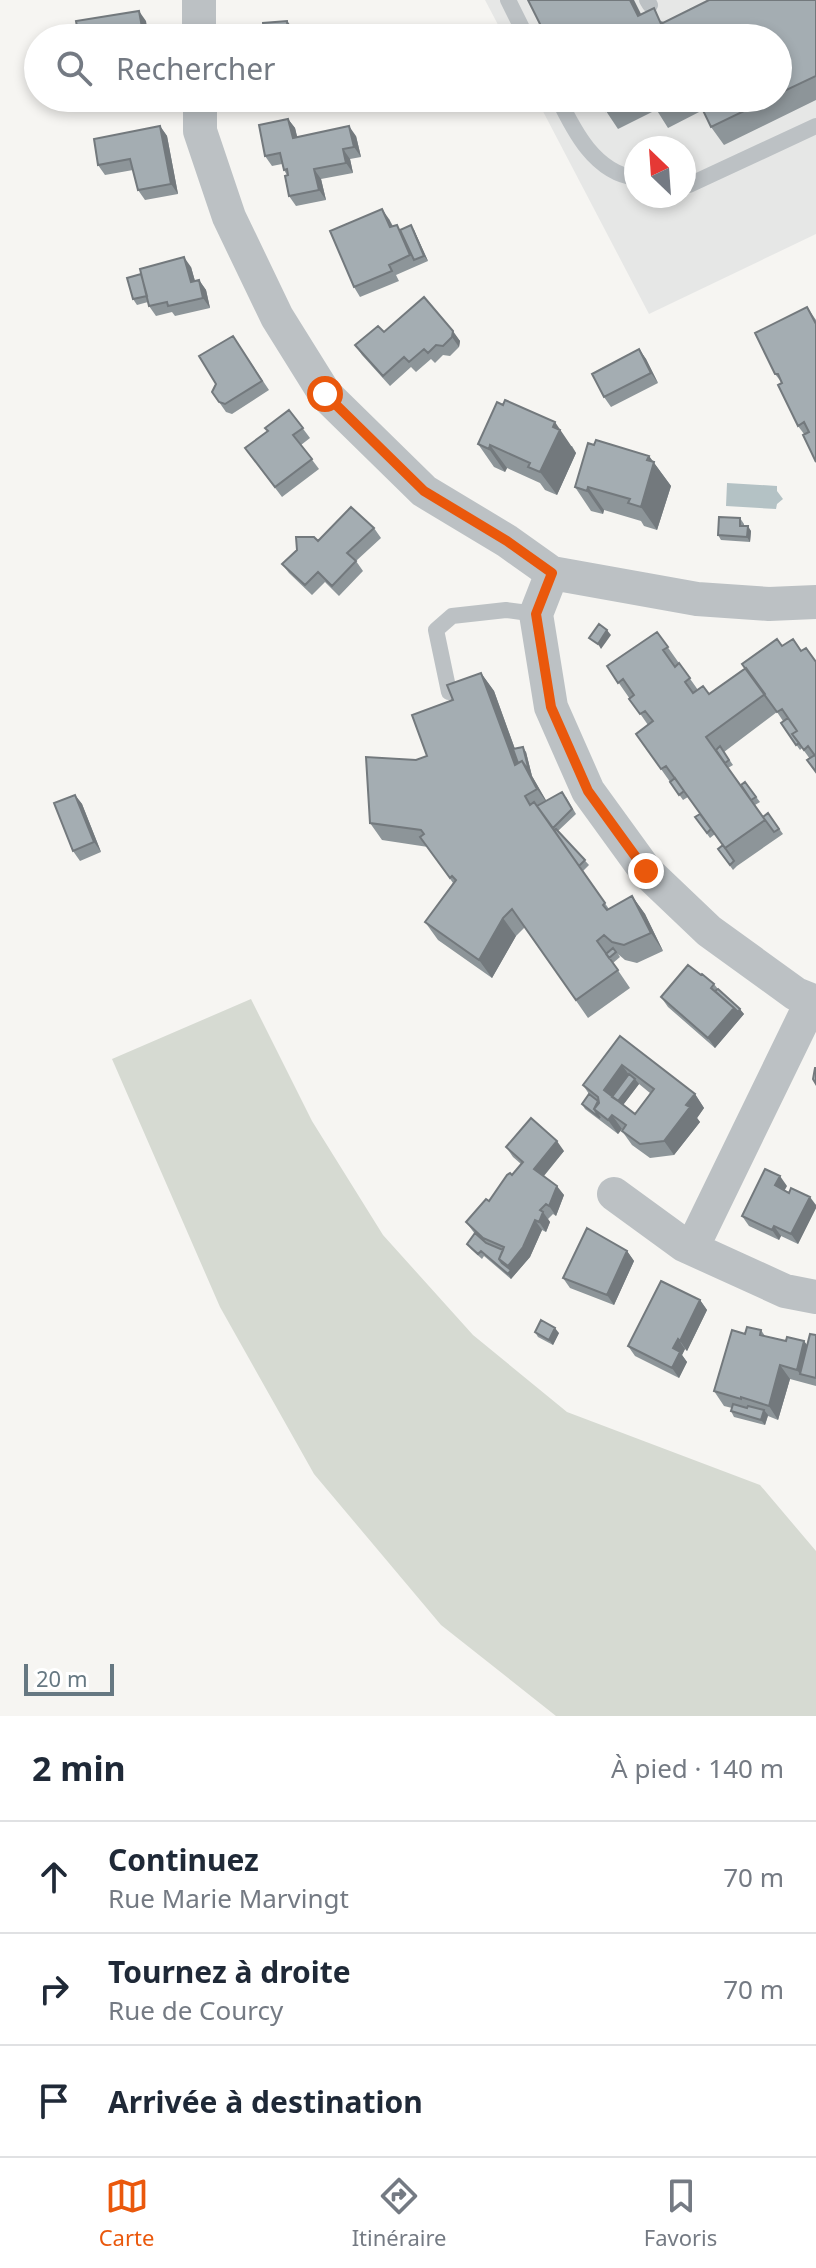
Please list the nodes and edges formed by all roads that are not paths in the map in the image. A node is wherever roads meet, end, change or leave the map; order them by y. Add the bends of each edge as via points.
1 (199, 0) edge
2 (508, 0) edge
3 (199, 24) edge
4 (520, 24) edge
5 (200, 112) edge
6 (565, 112) edge
7 (816, 126) edge
8 (624, 177) edge
9 (696, 182) edge
10 (552, 573) junction
11 (816, 602) edge
12 (536, 614) junction
13 (449, 692) edge
14 (814, 1002) edge
15 (614, 1194) dead end
16 (692, 1248) junction
17 (816, 1297) edge

1 - 3 street
2 - 4 lane
5 - 10 street via 200,131 229,217 277,317 325,394 424,491
6 - 8 lane via 580,143
7 - 9 lane
10 - 11 street via 697,599
10 - 12 street
12 - 13 lane via 506,610 452,616 436,630
12 - 14 street via 551,707 588,791 646,871 709,931
14 - 16 street
15 - 16 street
16 - 17 street via 785,1291

